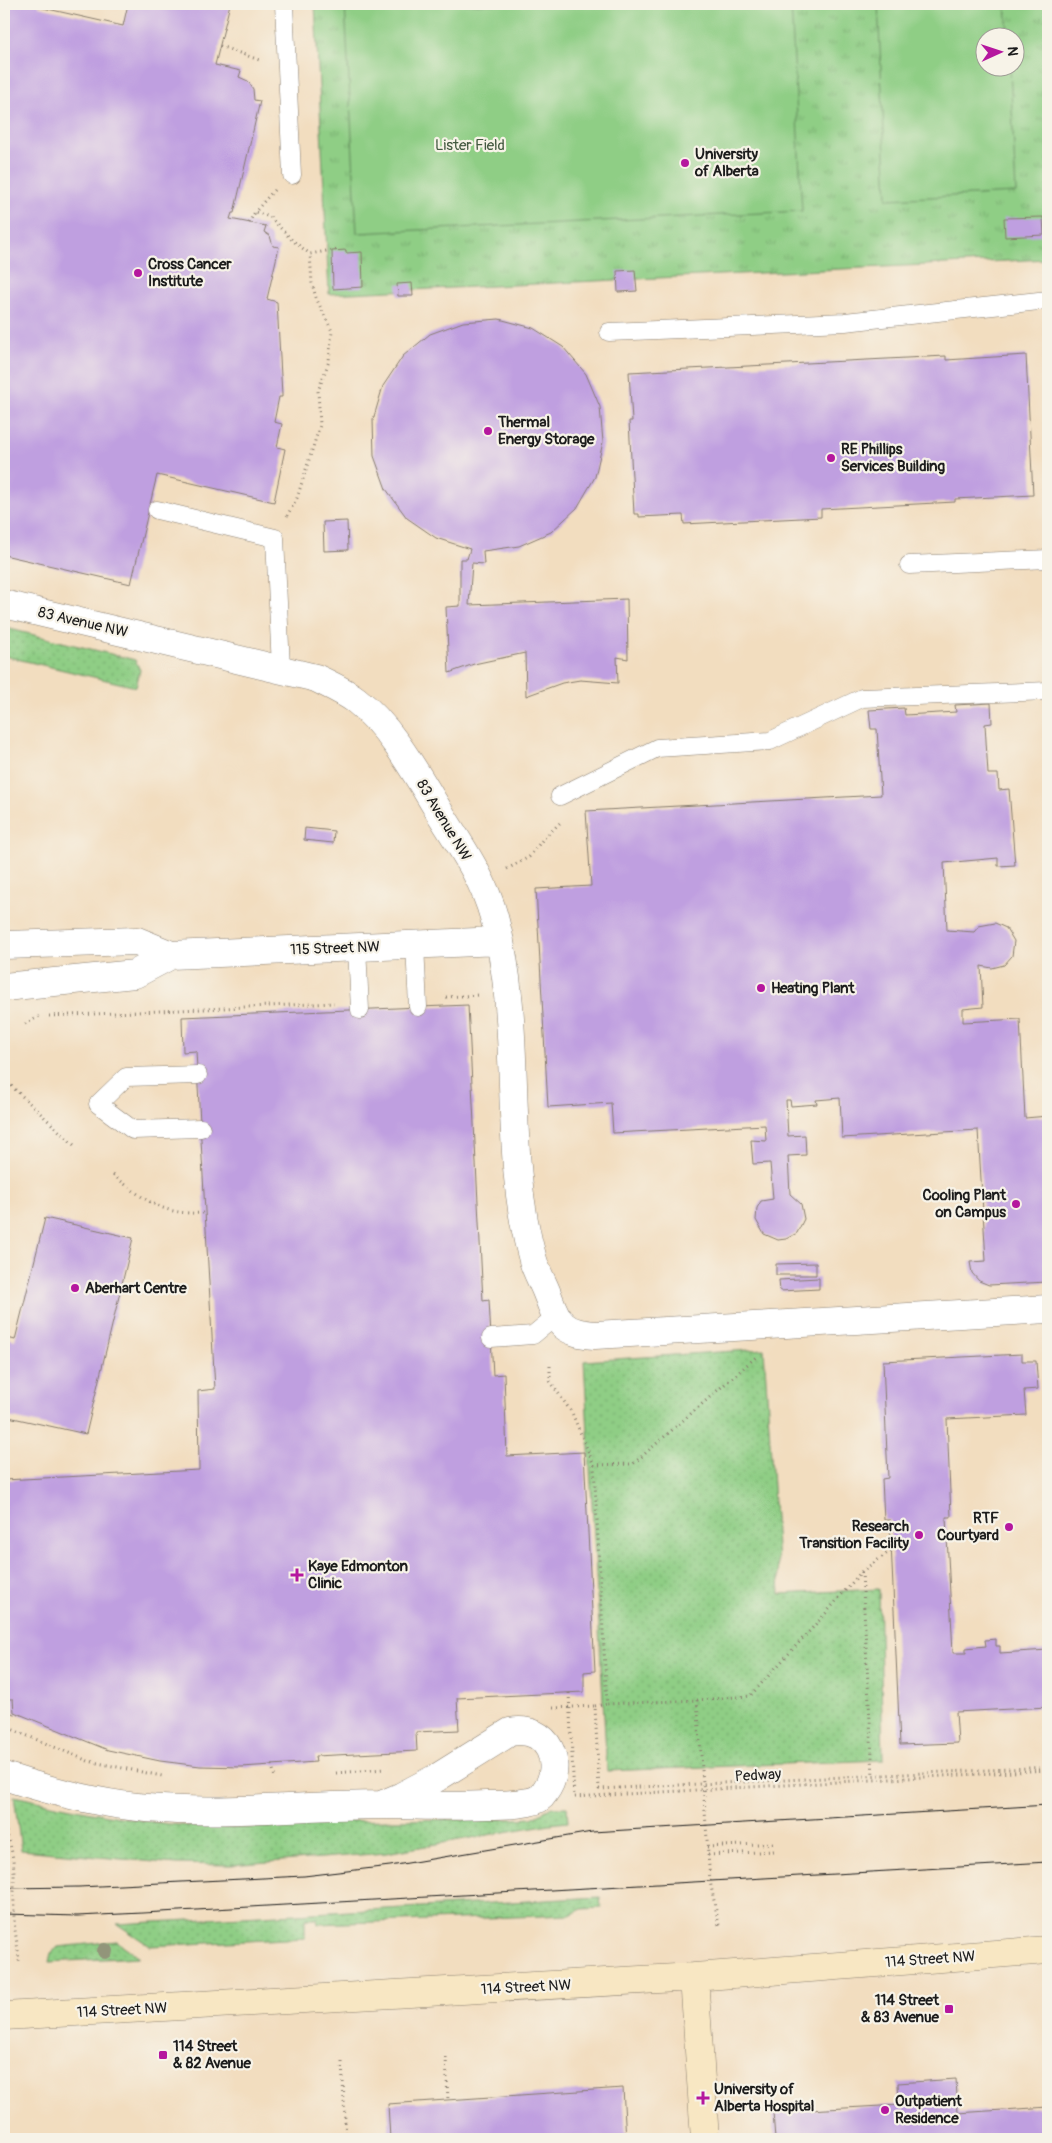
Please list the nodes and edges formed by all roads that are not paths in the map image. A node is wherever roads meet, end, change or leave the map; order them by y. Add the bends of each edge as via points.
1 (284, 4) edge
2 (292, 172) road end
3 (1048, 300) edge
4 (609, 332) dead end
5 (157, 510) dead end
6 (1048, 559) edge
7 (909, 565) dead end
8 (4, 604) edge
9 (281, 668) junction
10 (1048, 691) edge
11 (560, 796) road end
12 (500, 941) junction
13 (4, 945) edge
14 (415, 945) junction
15 (357, 947) junction
16 (171, 955) junction
17 (4, 987) edge
18 (418, 1007) dead end
19 (360, 1010) dead end
20 (198, 1074) dead end
21 (201, 1128) dead end
22 (1048, 1309) edge
23 (556, 1316) junction
24 (491, 1338) dead end
25 (4, 1776) edge
26 (381, 1805) junction
27 (1048, 1950) edge
28 (694, 1977) junction
29 (4, 2016) edge
30 (705, 2139) edge

1 - 2 lane
3 - 4 lane via 845,322
5 - 9 lane via 275,538
6 - 7 lane
8 - 9 street, 83 Avenue NW
9 - 12 street, 83 Avenue NW via 316,678 357,700 404,755 481,884 494,915
10 - 11 lane via 862,698 770,741 657,748
12 - 14 street, 115 Street NW
12 - 23 street, 83 Avenue NW via 508,1005 521,1199 533,1261
13 - 16 street, 115 Street NW via 137,940
14 - 15 street, 115 Street NW
14 - 18 lane
15 - 16 street, 115 Street NW
15 - 19 lane
16 - 17 street, 115 Street NW via 135,974
20 - 21 lane via 126,1077 98,1104 133,1130
22 - 23 street via 595,1335 576,1332 564,1326
23 - 24 lane via 533,1335
25 - 26 street via 69,1794 153,1809 238,1812
26 - 26 street via 448,1807 531,1802 542,1797 549,1787 553,1778 553,1755 549,1745 540,1737 519,1730 510,1732 438,1777
27 - 28 main road, 114 Street NW
28 - 29 main road, 114 Street NW
28 - 30 main road

